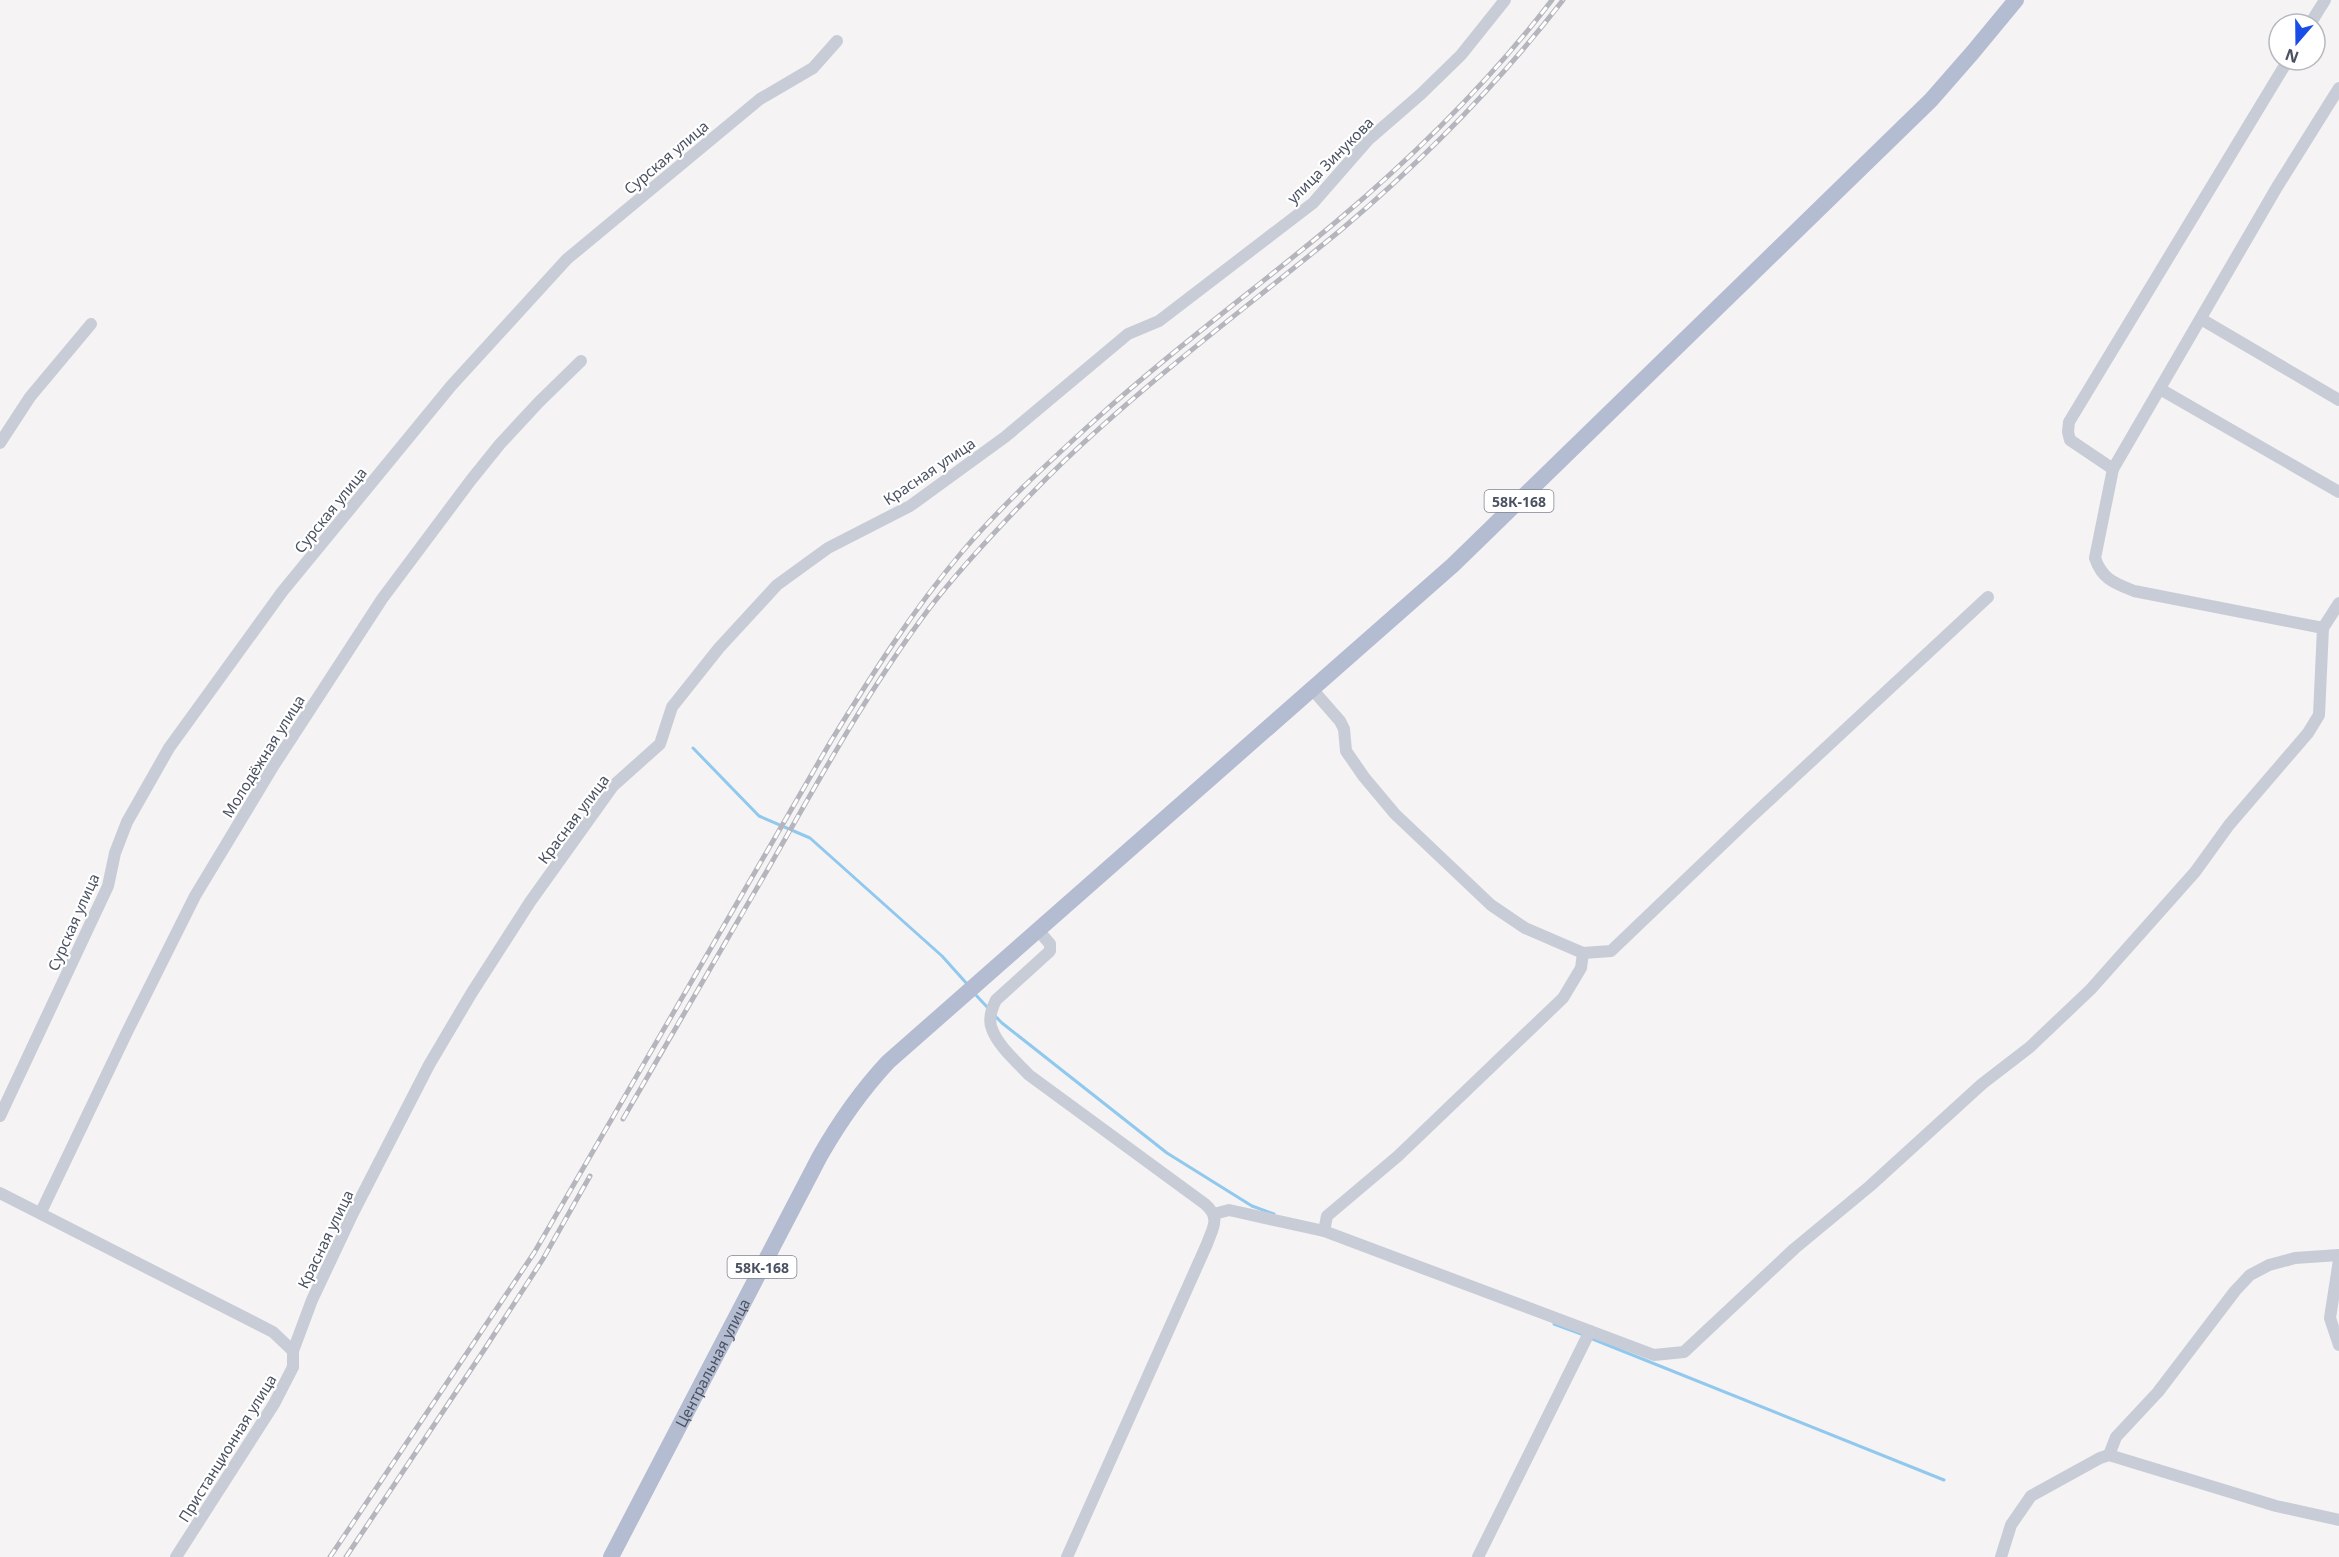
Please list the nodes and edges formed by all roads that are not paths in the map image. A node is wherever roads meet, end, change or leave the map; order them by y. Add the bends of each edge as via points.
1 (1505, 0) edge
2 (2016, 0) edge
3 (837, 41) dead end
4 (2281, 72) edge
5 (2339, 88) edge
6 (2201, 319) junction
7 (1159, 321) joint
8 (91, 324) dead end
9 (581, 362) dead end
10 (2160, 389) junction
11 (2339, 400) edge
12 (0, 443) edge
13 (2113, 469) junction
14 (2339, 492) edge
15 (1988, 597) dead end
16 (2339, 603) edge
17 (2323, 628) junction
18 (1312, 689) junction
19 (1038, 930) junction
20 (1583, 953) junction
21 (0, 1116) edge
22 (0, 1193) edge
23 (41, 1212) junction
24 (1214, 1214) junction
25 (1324, 1231) junction
26 (2339, 1255) edge
27 (2339, 1260) edge
28 (1590, 1331) junction
29 (2336, 1333) edge
30 (2339, 1346) edge
31 (293, 1351) junction
32 (2109, 1455) junction
33 (2339, 1520) edge
34 (176, 1557) edge
35 (611, 1557) edge
36 (1066, 1557) edge
37 (1478, 1557) edge
38 (2001, 1557) edge

1 - 7 street, улица Зинукова via 1461,55 1368,140 1313,202
2 - 18 main road, 58К-168 via 1922,108 1453,565
3 - 21 street, Сурская улица via 813,68 760,99 567,259 451,386 282,592 169,748 127,822 108,886
4 - 13 street via 2070,422 2070,440
5 - 6 street
6 - 10 street
6 - 11 street
7 - 31 street, Красная улица via 1128,334 1005,437 910,506 828,548 777,585 718,648 672,707 660,744 613,786 471,994 429,1065 353,1213
8 - 12 street via 30,397
9 - 23 street, Молодёжная улица via 539,402 471,480 382,599 274,765 195,896
10 - 13 street
10 - 14 street
13 - 17 street via 2095,558 2108,581 2134,591
15 - 20 street via 1611,951
16 - 17 street
17 - 28 street via 2319,715 2308,733 2229,825 2195,872 2073,1006 1794,1249 1684,1352 1654,1355
18 - 19 main road, 58К-168
18 - 20 street via 1340,721 1346,751 1395,814 1491,905 1525,928
19 - 24 street via 1050,944 1050,951 996,1000 991,1028 1029,1075
19 - 35 main road, Центральная улица / 58К-168 via 888,1062 843,1116
20 - 25 street via 1581,968 1563,998 1398,1156 1327,1216
22 - 23 street
23 - 31 street via 273,1332
24 - 25 street via 1229,1210
24 - 36 street via 1207,1244
25 - 28 street
26 - 32 street via 2295,1258 2250,1275 2158,1392 2116,1437
27 - 29 street via 2330,1318
28 - 37 street
29 - 30 street
31 - 34 street, Пристанционная улица via 293,1368 274,1404
32 - 33 street via 2276,1506
32 - 38 street via 2031,1496 2011,1525

